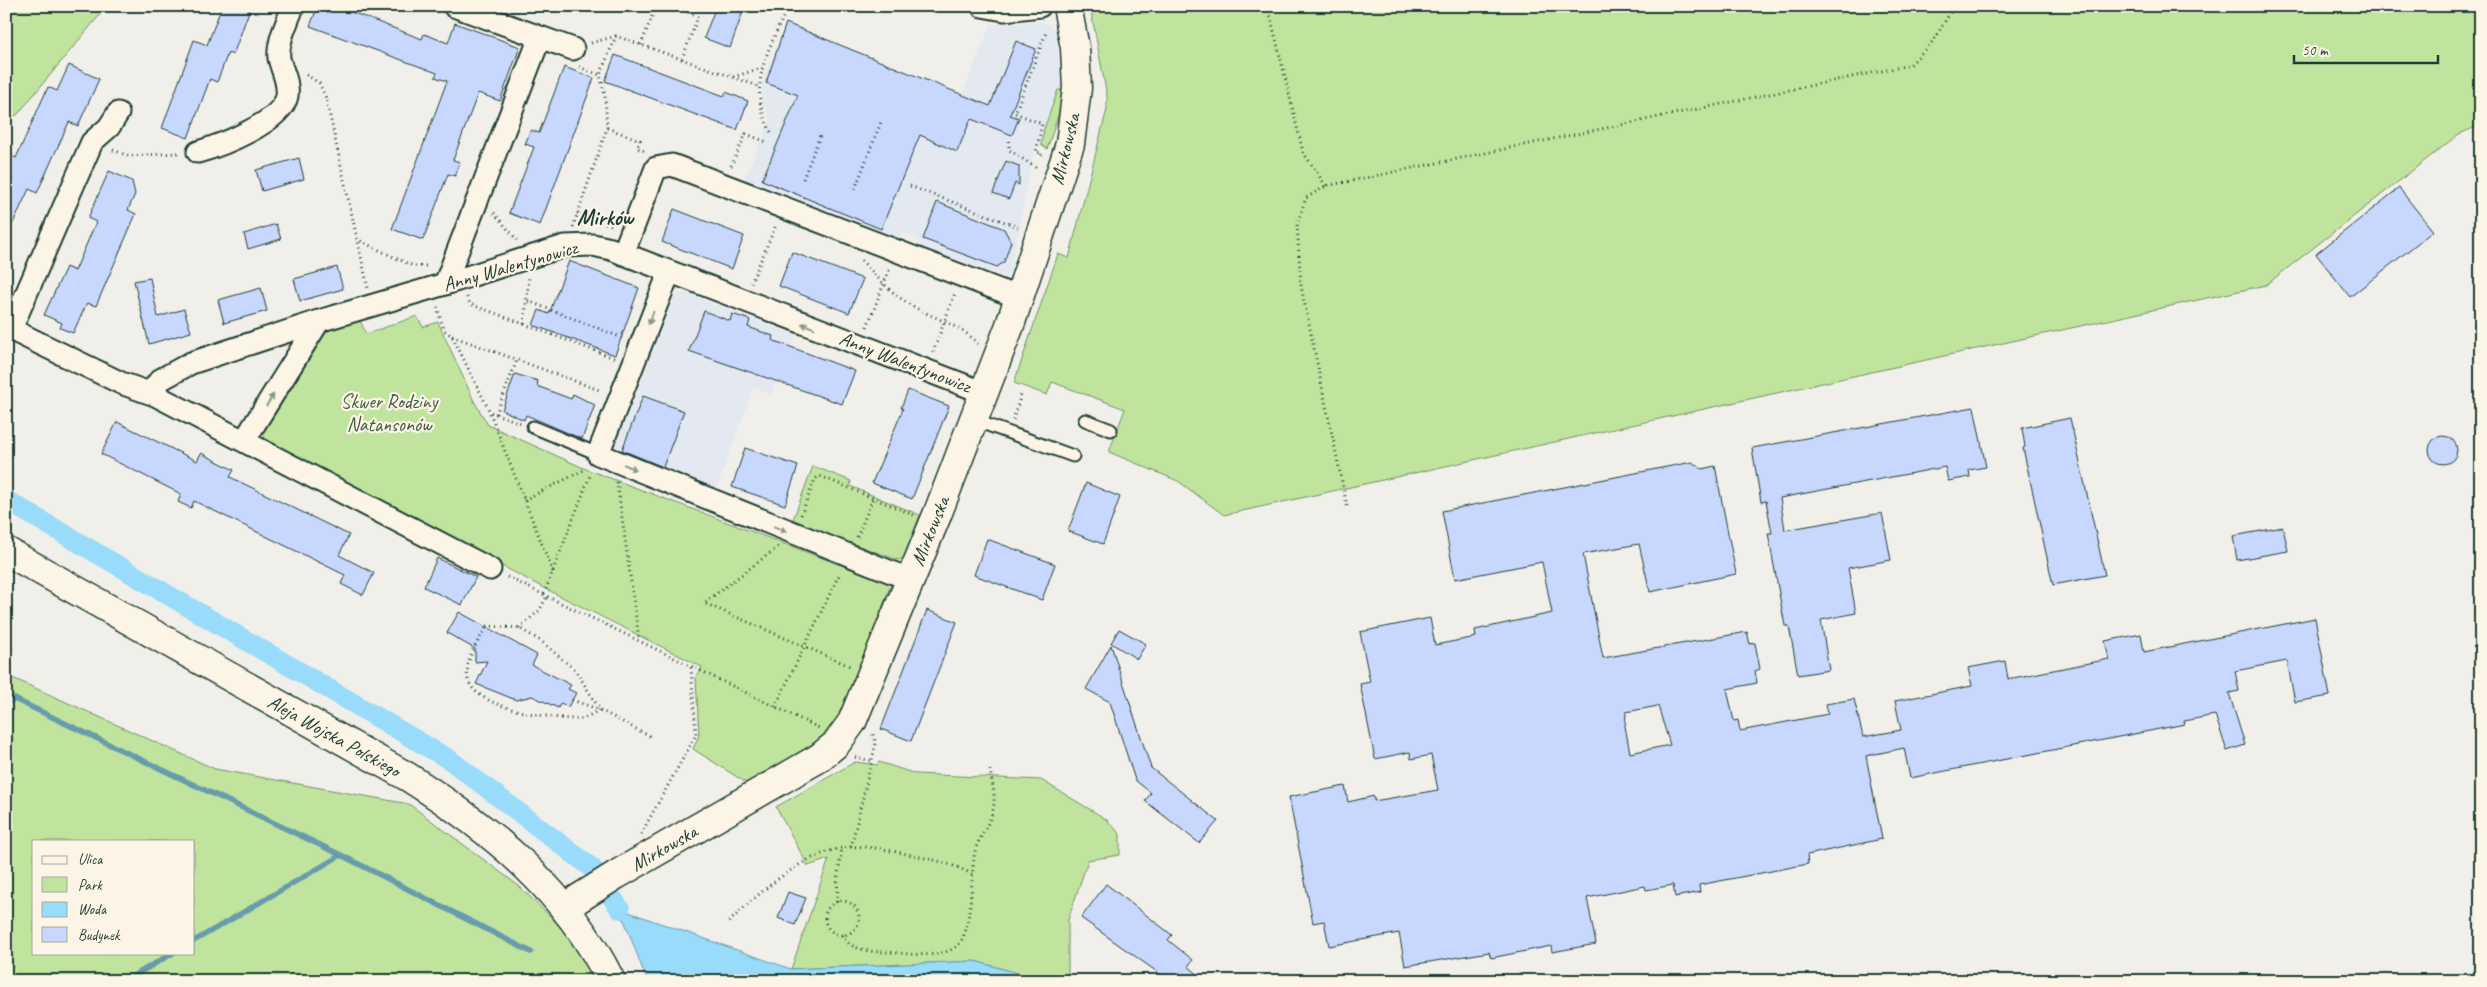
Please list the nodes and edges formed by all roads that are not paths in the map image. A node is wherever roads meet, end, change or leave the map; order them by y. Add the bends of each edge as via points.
1 (293, 6) edge
2 (454, 6) edge
3 (982, 6) edge
4 (1052, 12) edge
5 (540, 37) junction
6 (573, 49) road end
7 (118, 113) dead end
8 (198, 152) road end
9 (625, 249) junction
10 (669, 273) junction
11 (448, 282) junction
12 (1020, 298) junction
13 (318, 321) junction
14 (9, 328) edge
15 (150, 393) junction
16 (984, 393) junction
17 (974, 420) junction
18 (1085, 420) dead end
19 (533, 427) road end
20 (1111, 430) dead end
21 (244, 441) junction
22 (1073, 456) dead end
23 (606, 457) junction
24 (6, 551) edge
25 (490, 569) road end
26 (911, 580) junction
27 (565, 907) junction
28 (611, 981) edge

1 - 8 street via 280,42 279,58 287,80 285,103 276,115 222,145
2 - 5 street
3 - 4 street
4 - 12 street, Mirkowska via 1077,67 1074,125
5 - 6 street
5 - 11 street
7 - 14 street via 109,127 92,142
9 - 10 street, Anny Walentynowicz
9 - 11 street, Anny Walentynowicz via 565,246
9 - 12 street via 656,168 668,164
16 -> 10 street, Anny Walentynowicz
10 -> 23 street
11 - 13 street, Anny Walentynowicz
12 - 16 street, Mirkowska
13 - 15 street, Anny Walentynowicz via 191,362 160,380
21 -> 13 street
14 - 15 street via 121,383
15 - 21 street
16 - 17 street, Mirkowska
17 - 22 lane
17 - 26 street, Mirkowska
18 - 20 lane
19 - 23 lane
21 - 25 street
23 -> 26 street
24 - 27 street, Aleja Wojska Polskiego via 438,796 522,862
26 - 27 street, Mirkowska via 847,747 828,751
27 - 28 street, Aleja Wojska Polskiego

